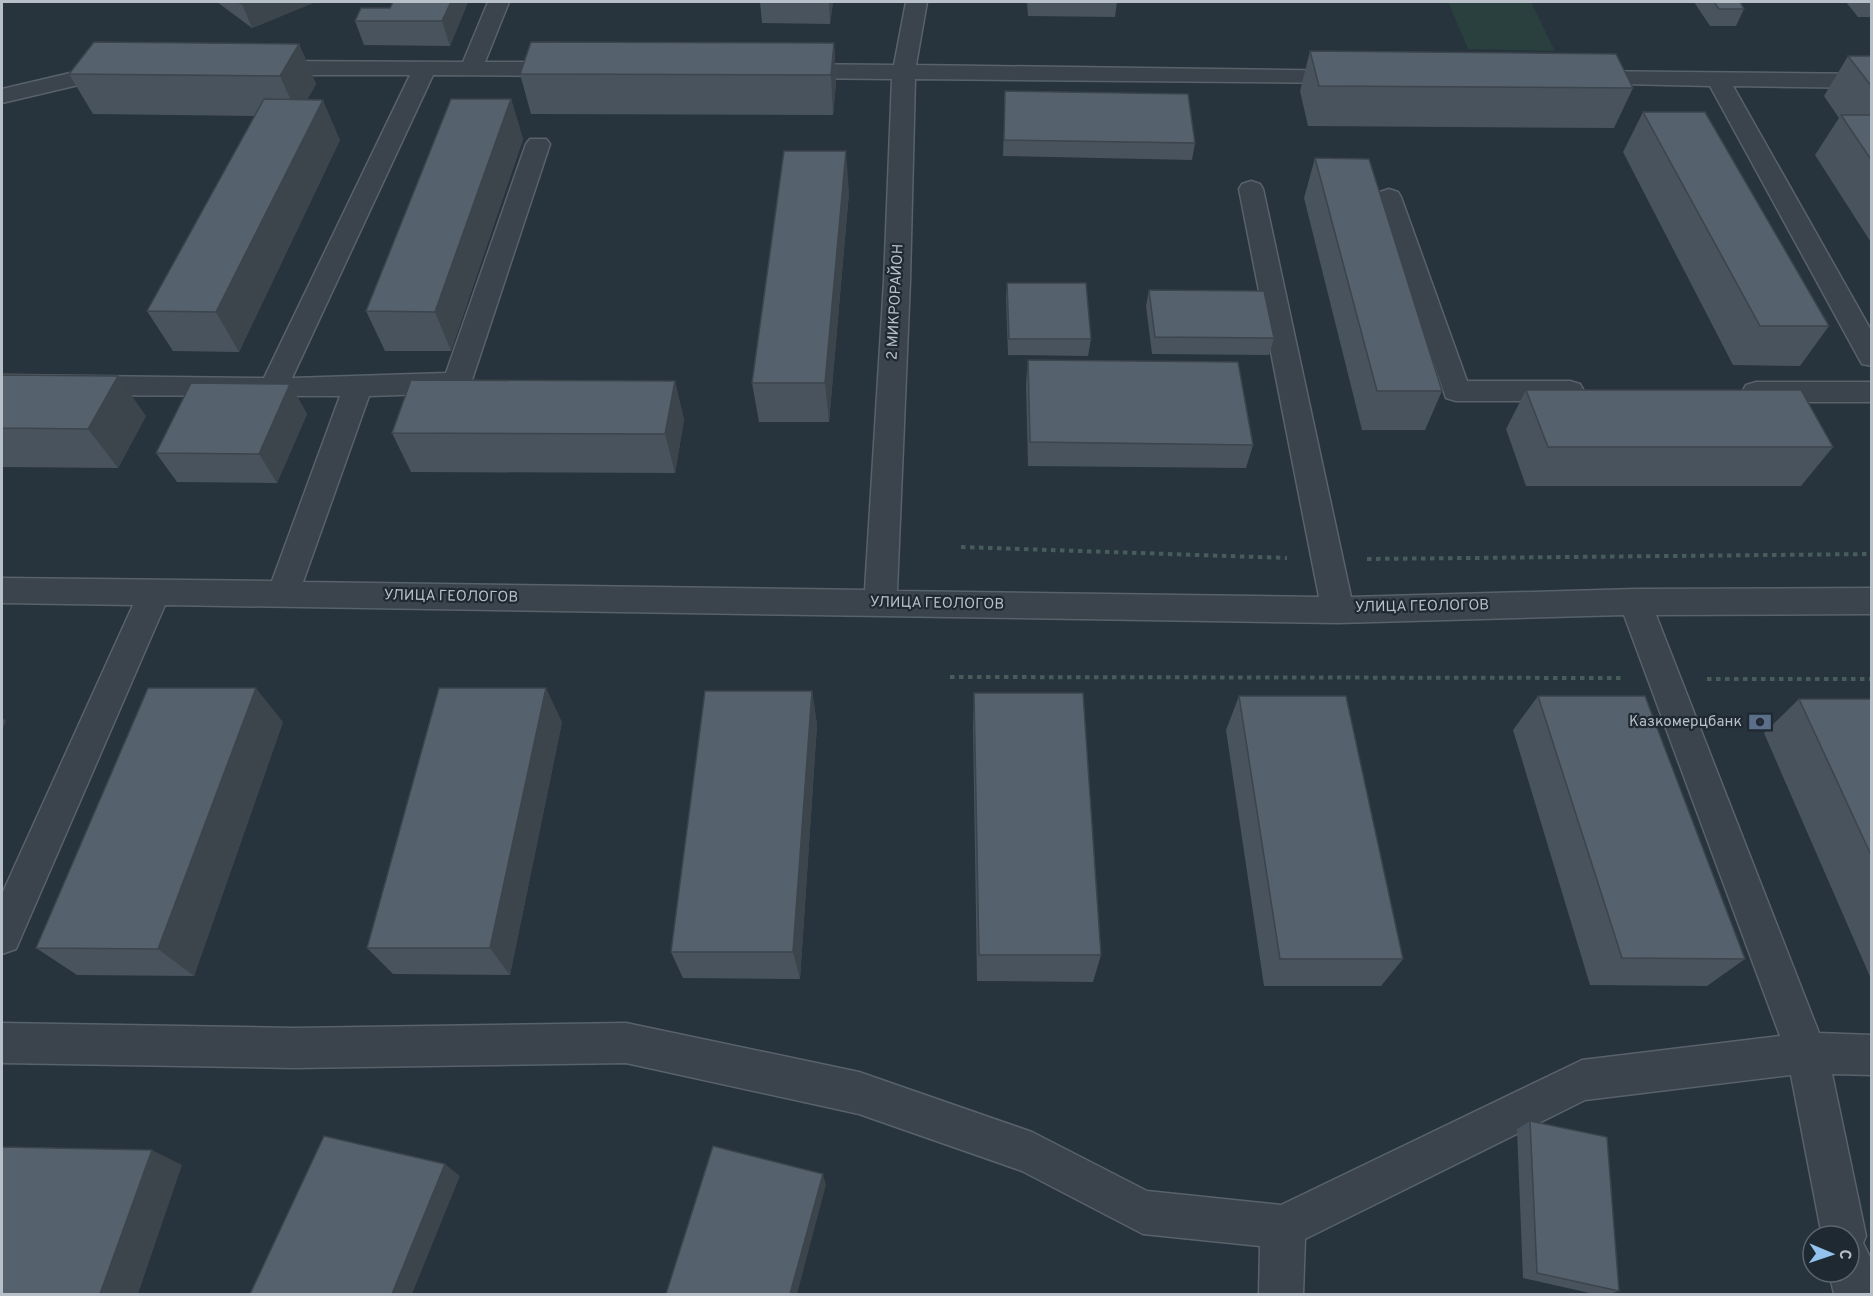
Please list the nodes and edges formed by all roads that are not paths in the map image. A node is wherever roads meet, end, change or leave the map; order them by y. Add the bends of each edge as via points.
1 (498, 2) edge
2 (916, 2) edge
3 (138, 67) edge
4 (245, 68) edge
5 (471, 69) junction
6 (424, 70) junction
7 (588, 70) edge
8 (775, 71) edge
9 (904, 72) junction
10 (1371, 76) edge
11 (1563, 78) edge
12 (1718, 80) junction
13 (1872, 81) edge
14 (2, 96) edge
15 (538, 144) dead end
16 (1251, 189) dead end
17 (1389, 197) dead end
18 (1872, 357) edge
19 (2, 385) edge
20 (358, 386) junction
21 (273, 388) junction
22 (1598, 391) edge
23 (1729, 392) edge
24 (1872, 392) edge
25 (2, 590) edge
26 (155, 592) junction
27 (283, 594) junction
28 (1872, 601) edge
29 (1635, 602) junction
30 (880, 603) junction
31 (1338, 610) junction
32 (2, 936) edge
33 (2, 1043) edge
34 (1807, 1053) junction
35 (1872, 1054) edge
36 (1842, 1224) edge
37 (1283, 1227) junction
38 (1281, 1294) edge

1 - 5 street
2 - 9 street, 2 МИКРОРАЙОН
3 - 14 street
4 - 6 street
5 - 6 street
5 - 7 street
6 - 21 street
8 - 9 street
9 - 10 street
9 - 30 street, 2 МИКРОРАЙОН
11 - 12 street
12 - 13 street
12 - 18 street
15 - 20 street via 469,383
16 - 31 street
17 - 22 street via 1456,391
19 - 21 street
20 - 21 street
20 - 27 street
23 - 24 street
25 - 26 street, УЛИЦА ГЕОЛОГОВ
26 - 27 street, УЛИЦА ГЕОЛОГОВ
26 - 32 street
27 - 30 street, УЛИЦА ГЕОЛОГОВ
28 - 29 street, УЛИЦА ГЕОЛОГОВ
29 - 31 street, УЛИЦА ГЕОЛОГОВ
29 - 34 street
30 - 31 street, УЛИЦА ГЕОЛОГОВ
33 - 37 street via 294,1048 626,1043 859,1093 1032,1153 1143,1212
34 - 35 street
34 - 36 street
34 - 37 street via 1582,1080
37 - 38 street

